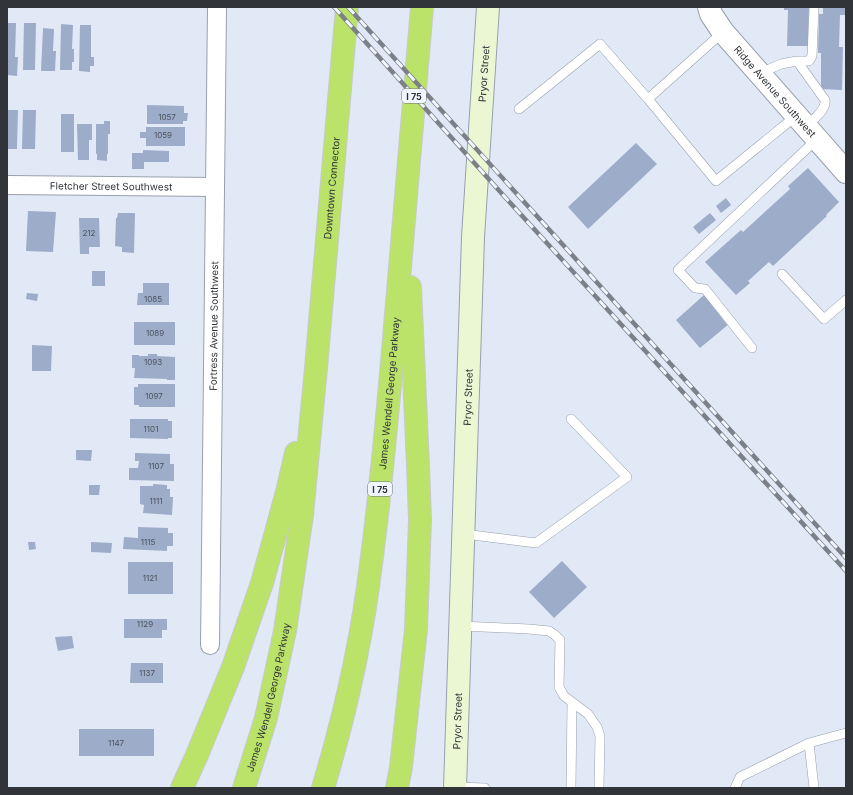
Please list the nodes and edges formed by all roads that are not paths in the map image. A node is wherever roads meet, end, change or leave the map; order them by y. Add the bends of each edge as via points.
1 (217, 7) edge
2 (347, 7) edge
3 (422, 7) edge
4 (488, 7) edge
5 (709, 7) edge
6 (814, 7) edge
7 (723, 32) junction
8 (797, 61) junction
9 (759, 74) junction
10 (648, 99) junction
11 (520, 109) dead end
12 (806, 127) junction
13 (846, 172) edge
14 (7, 185) edge
15 (407, 185) junction
16 (215, 187) junction
17 (782, 274) dead end
18 (846, 300) edge
19 (752, 348) dead end
20 (316, 368) junction
21 (571, 420) dead end
22 (464, 534) junction
23 (461, 626) junction
24 (210, 645) dead end
25 (572, 702) junction
26 (846, 733) edge
27 (809, 743) junction
28 (456, 787) edge
29 (182, 788) edge
30 (244, 788) edge
31 (323, 788) edge
32 (397, 788) edge
33 (485, 788) edge
34 (571, 788) edge
35 (599, 788) edge
36 (735, 788) edge
37 (814, 788) edge

1 - 16 street, Fortress Avenue Southwest
2 - 20 highway, Downtown Connector
3 - 15 highway, I 75
4 - 22 main road, Pryor Street via 473,237
5 - 7 street, Ridge Avenue Southwest
6 - 8 lane via 812,58 809,61
7 - 9 street, Ridge Avenue Southwest
7 - 10 lane
8 - 9 lane via 779,65
8 - 12 lane via 826,104
9 - 12 street, Ridge Avenue Southwest
10 - 11 lane via 600,44
10 - 12 lane via 716,181
12 - 13 street, Ridge Avenue Southwest
12 - 19 lane via 678,270 695,288 705,289
14 - 16 street, Fletcher Street Southwest
15 - 31 highway, James Wendell George Parkway / I 75 via 381,483 371,565 360,638
15 - 32 highway via 420,520 416,629
16 - 24 street, Fortress Avenue Southwest
17 - 18 lane via 824,319
20 - 29 highway via 287,492 262,583 233,667
20 - 30 highway, James Wendell George Parkway via 302,515 285,631 266,718
21 - 22 lane via 627,477 536,543
22 - 23 main road, Pryor Street
23 - 25 lane via 529,628 549,631 555,635 560,640 559,687 564,696
23 - 28 main road, Pryor Street
25 - 34 lane
25 - 35 lane via 588,714 600,736
26 - 27 lane
27 - 36 lane via 740,777
27 - 37 lane
28 - 33 lane

